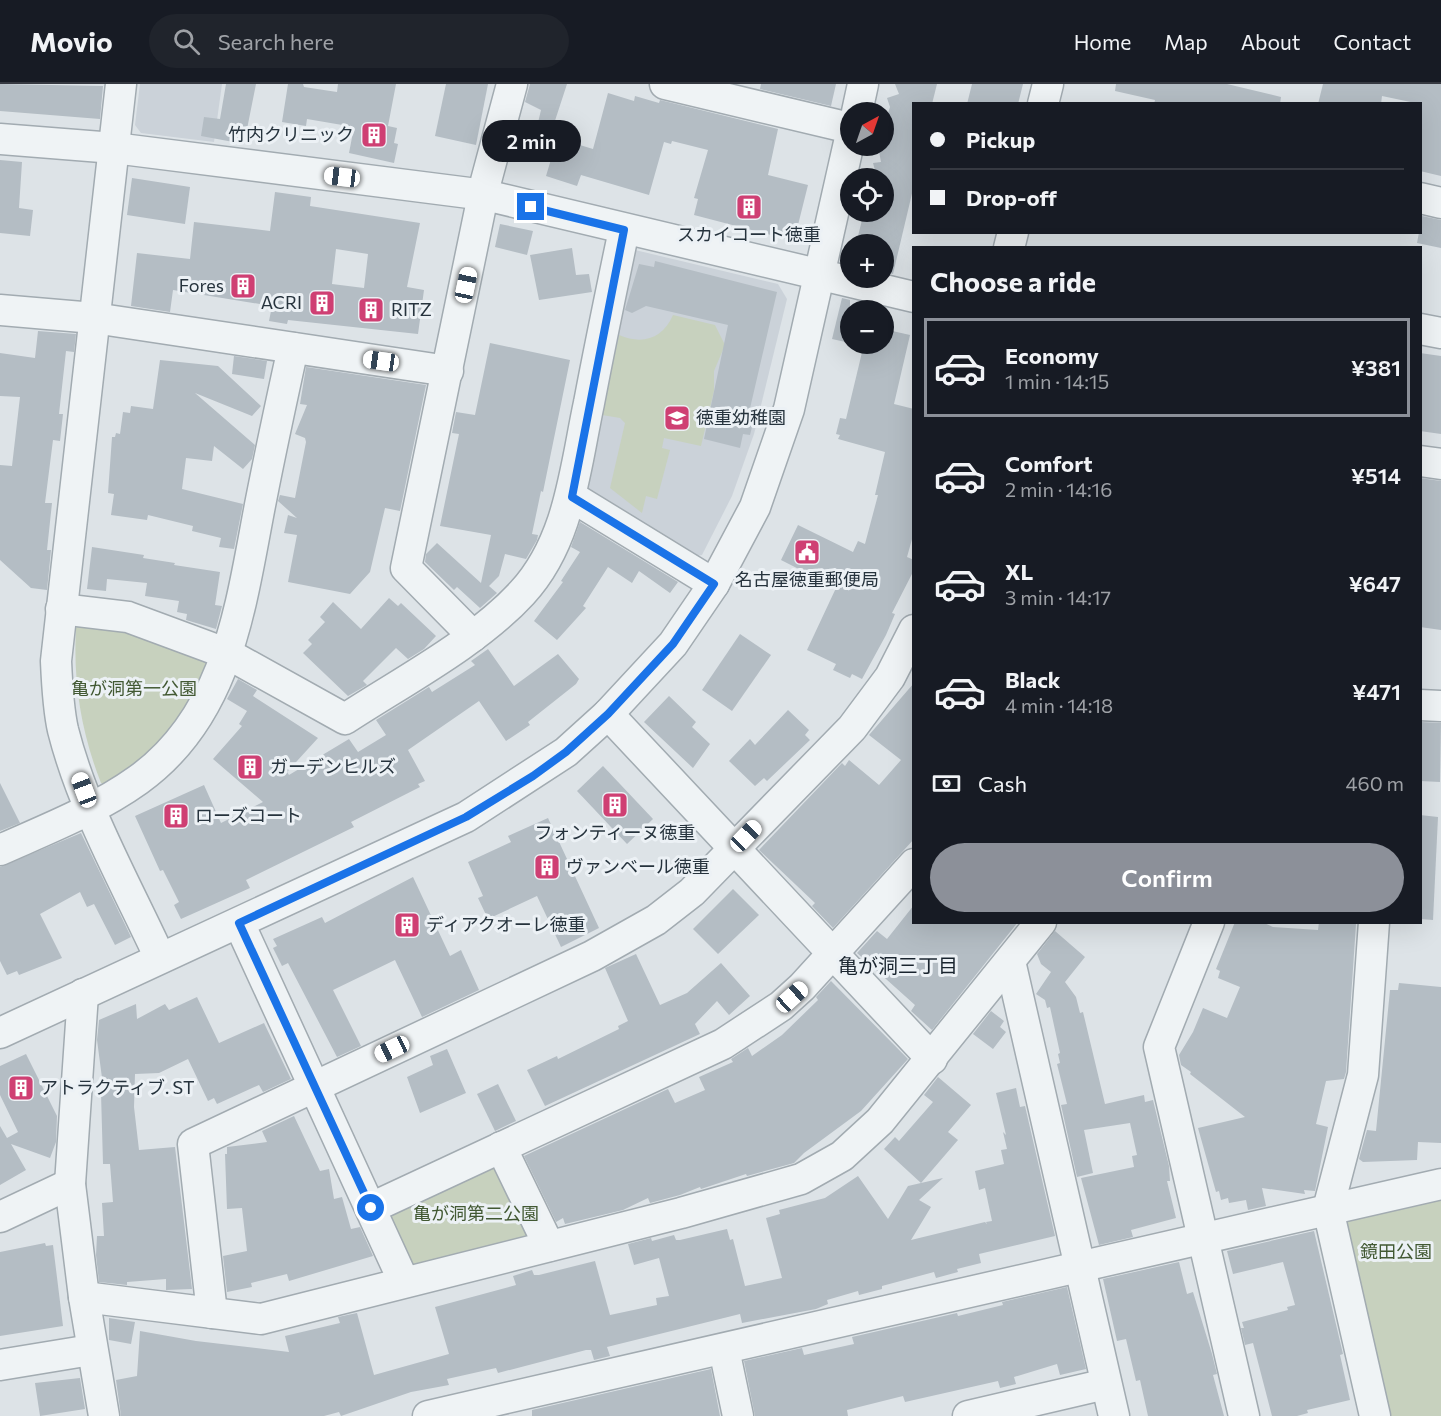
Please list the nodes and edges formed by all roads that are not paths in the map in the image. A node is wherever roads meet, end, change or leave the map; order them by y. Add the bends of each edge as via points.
1 (121, 84) edge
2 (512, 84) edge
3 (665, 84) edge
4 (863, 84) edge
5 (1048, 84) edge
6 (751, 94) edge
7 (858, 102) edge
8 (1044, 102) edge
9 (840, 125) edge
10 (0, 139) edge
11 (114, 148) junction
12 (846, 156) edge
13 (485, 195) junction
14 (1422, 198) edge
15 (1441, 203) edge
16 (624, 230) junction
17 (820, 275) junction
18 (912, 297) edge
19 (0, 310) edge
20 (94, 318) junction
21 (1422, 329) edge
22 (1441, 333) edge
23 (292, 348) junction
24 (448, 371) junction
25 (1422, 461) edge
26 (1441, 464) edge
27 (572, 497) junction
28 (714, 584) junction
29 (61, 609) junction
30 (912, 634) edge
31 (473, 636) junction
32 (228, 654) junction
33 (1422, 705) edge
34 (1441, 706) edge
35 (608, 714) junction
36 (91, 808) junction
37 (735, 849) junction
38 (0, 850) edge
39 (912, 866) edge
40 (239, 923) junction
41 (1039, 924) edge
42 (1208, 924) edge
43 (1374, 924) edge
44 (832, 955) junction
45 (160, 958) junction
46 (1010, 961) junction
47 (83, 994) junction
48 (0, 1033) edge
49 (932, 1059) junction
50 (313, 1086) junction
51 (501, 1147) junction
52 (70, 1184) junction
53 (1441, 1184) edge
54 (371, 1208) junction
55 (1328, 1209) junction
56 (0, 1217) edge
57 (1204, 1239) junction
58 (549, 1246) junction
59 (1079, 1266) junction
60 (404, 1282) junction
61 (84, 1297) junction
62 (212, 1313) junction
63 (724, 1348) junction
64 (91, 1350) junction
65 (0, 1365) edge
66 (1106, 1384) junction
67 (104, 1416) edge
68 (428, 1416) edge
69 (738, 1416) edge
70 (968, 1416) edge
71 (1114, 1416) edge
72 (1244, 1416) edge
73 (1374, 1416) edge

1 - 11 street
2 - 13 street
3 - 6 street
4 - 7 street
5 - 8 street
6 - 9 street
10 - 11 street
11 - 13 street
11 - 20 street
12 - 17 street
13 - 16 street
13 - 24 street
14 - 15 street
16 - 17 street
16 - 27 street
17 - 18 street
17 - 28 street via 778,445 755,507
19 - 20 street
20 - 23 street
20 - 29 street
21 - 22 street
23 - 24 street
23 - 32 street via 242,605
24 - 31 street via 406,568
25 - 26 street
27 - 28 street
27 - 31 street via 556,540 524,591
28 - 35 street via 673,644
29 - 32 street via 128,617
29 - 36 street via 56,661 63,728
30 - 37 street via 890,677 852,728
31 - 32 street via 345,719
32 - 36 street via 207,701 168,753 139,779
33 - 34 street
35 - 37 street
35 - 40 street via 550,764 466,817
36 - 38 street
36 - 45 street
37 - 44 street
37 - 50 street via 692,892 628,938
39 - 44 street
40 - 45 street
40 - 50 street
41 - 46 street
42 - 57 street via 1159,1047
43 - 55 street via 1363,1075
44 - 49 street
44 - 51 street via 781,1006 723,1044
45 - 47 street
46 - 49 street
46 - 59 street
47 - 48 street
47 - 52 street
49 - 58 street via 862,1140 822,1170 780,1186
50 - 54 street
50 - 62 street via 193,1144
51 - 54 street
51 - 58 street
52 - 56 street
52 - 61 street
53 - 55 street
54 - 60 street
55 - 57 street
55 - 73 street
57 - 59 street
57 - 72 street
58 - 60 street
59 - 63 street
59 - 66 street
60 - 62 street via 261,1319
61 - 62 street
61 - 64 street
63 - 68 street
63 - 69 street
64 - 65 street
64 - 67 street
66 - 70 street
66 - 71 street

